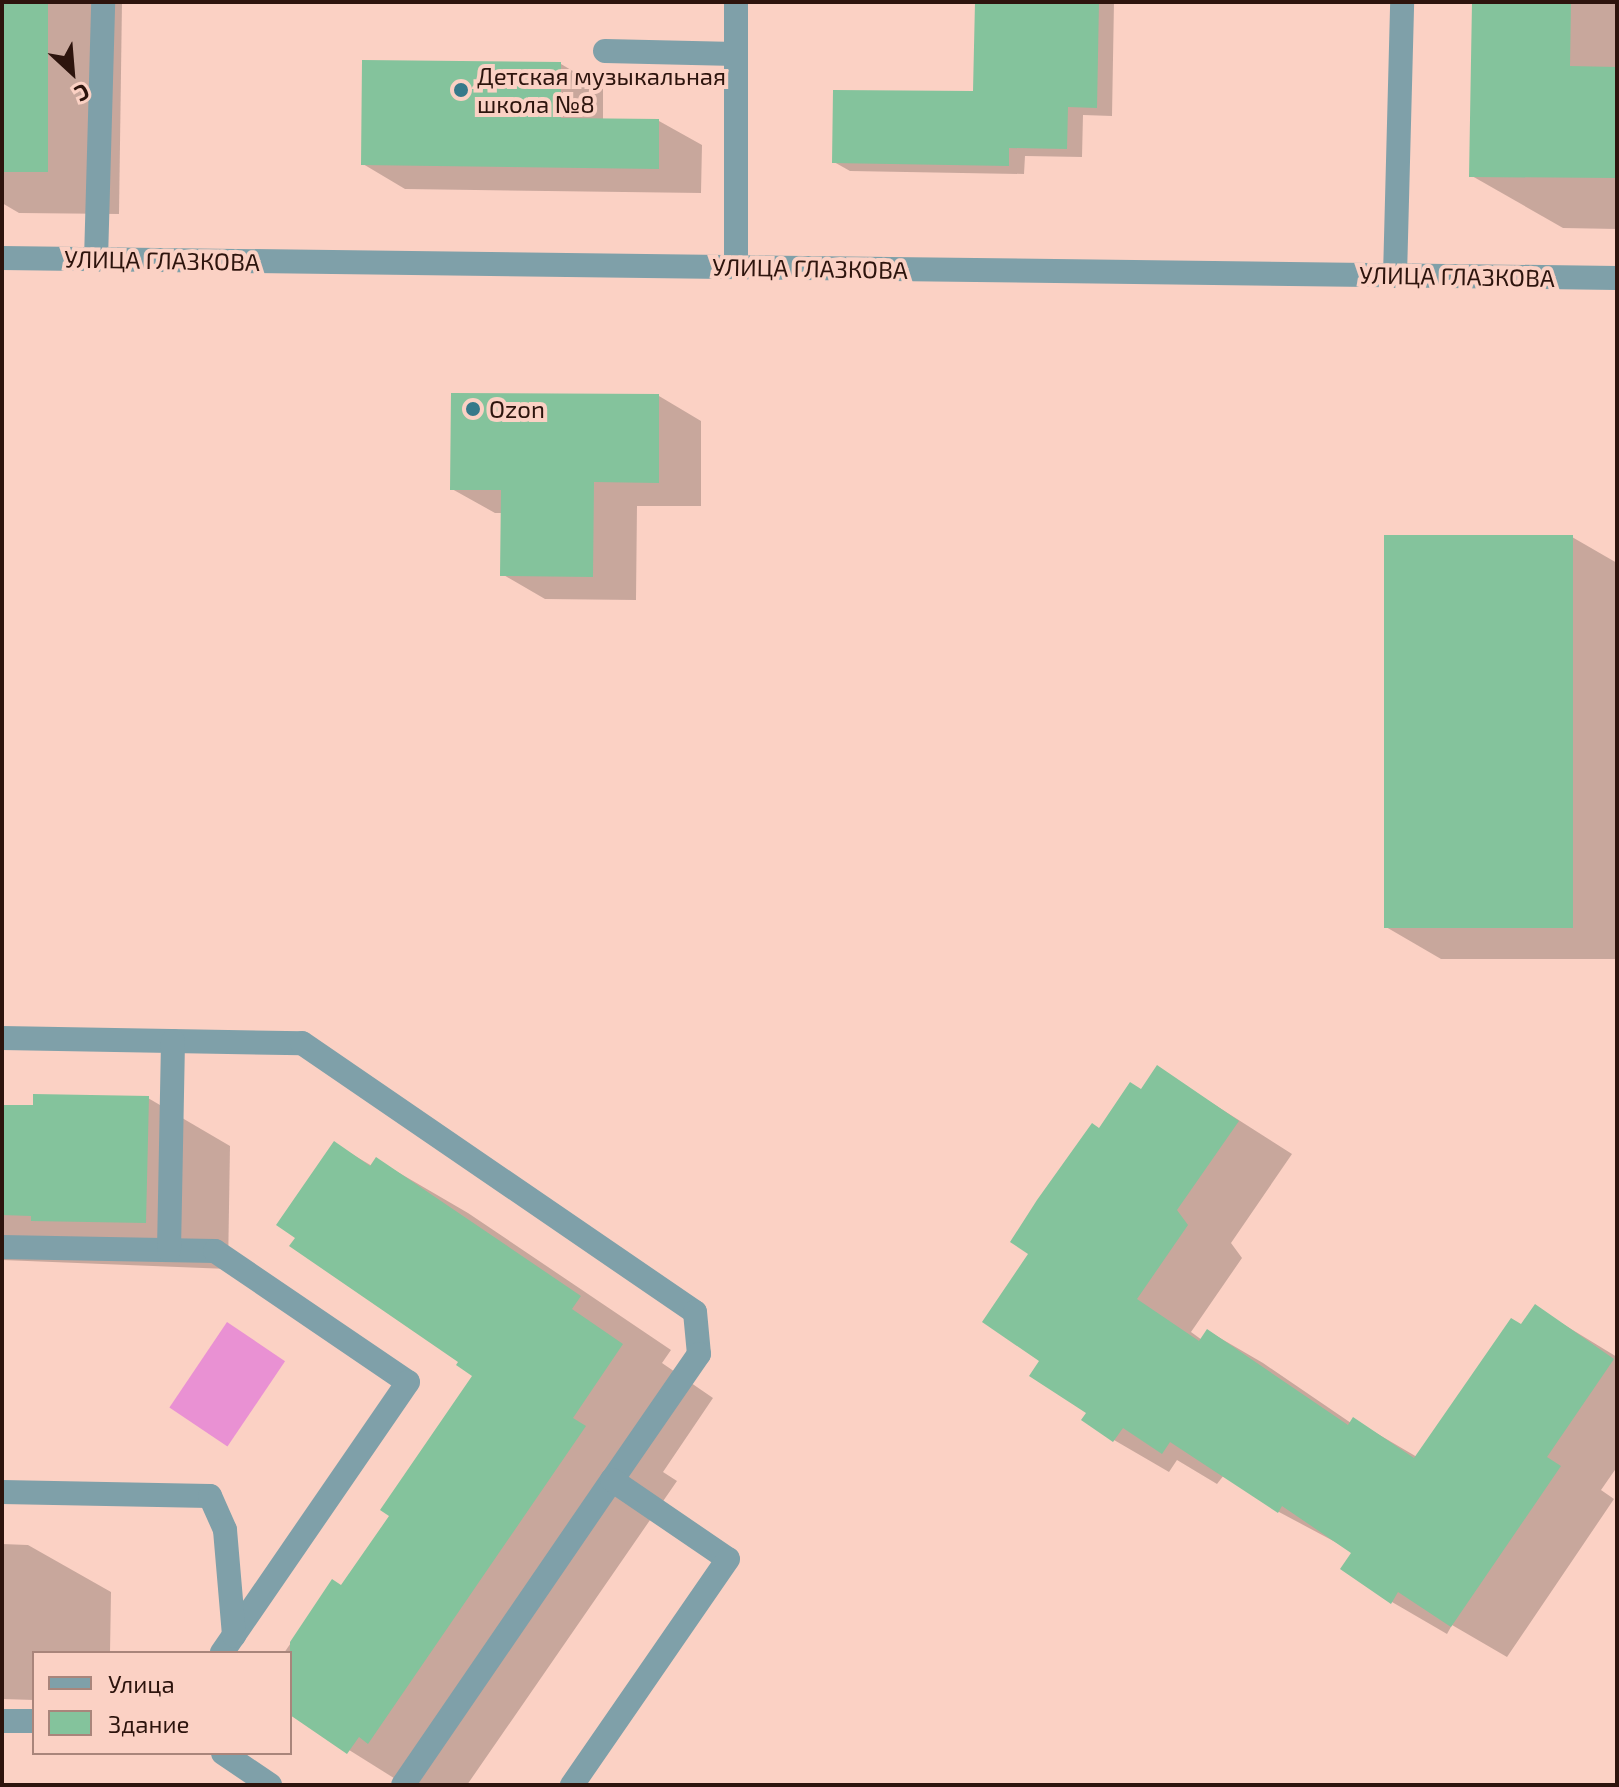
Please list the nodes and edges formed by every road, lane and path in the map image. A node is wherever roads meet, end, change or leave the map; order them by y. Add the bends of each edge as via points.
1 (103, 2) edge
2 (736, 2) edge
3 (1402, 2) edge
4 (605, 51) dead end
5 (736, 54) junction
6 (2, 258) edge
7 (96, 260) junction
8 (736, 267) junction
9 (1395, 276) junction
10 (1617, 278) edge
11 (2, 1038) edge
12 (173, 1041) junction
13 (2, 1247) edge
14 (169, 1250) junction
15 (612, 1480) junction
16 (2, 1492) edge
17 (228, 1644) edge
18 (2, 1721) edge
19 (32, 1721) edge
20 (226, 1755) edge
21 (270, 1785) edge
22 (403, 1785) edge
23 (572, 1785) edge

1 - 7 street
2 - 5 street
3 - 9 street
4 - 5 street
5 - 8 street
6 - 7 street, УЛИЦА ГЛАЗКОВА
7 - 8 street, УЛИЦА ГЛАЗКОВА
8 - 9 street, УЛИЦА ГЛАЗКОВА
9 - 10 street, УЛИЦА ГЛАЗКОВА
11 - 12 street
12 - 14 street
12 - 15 street via 302,1043 695,1312 699,1354
13 - 14 street
14 - 17 street via 215,1251 408,1382
15 - 22 street
15 - 23 street via 728,1559
16 - 17 street via 210,1496 225,1530
18 - 19 street
20 - 21 street

